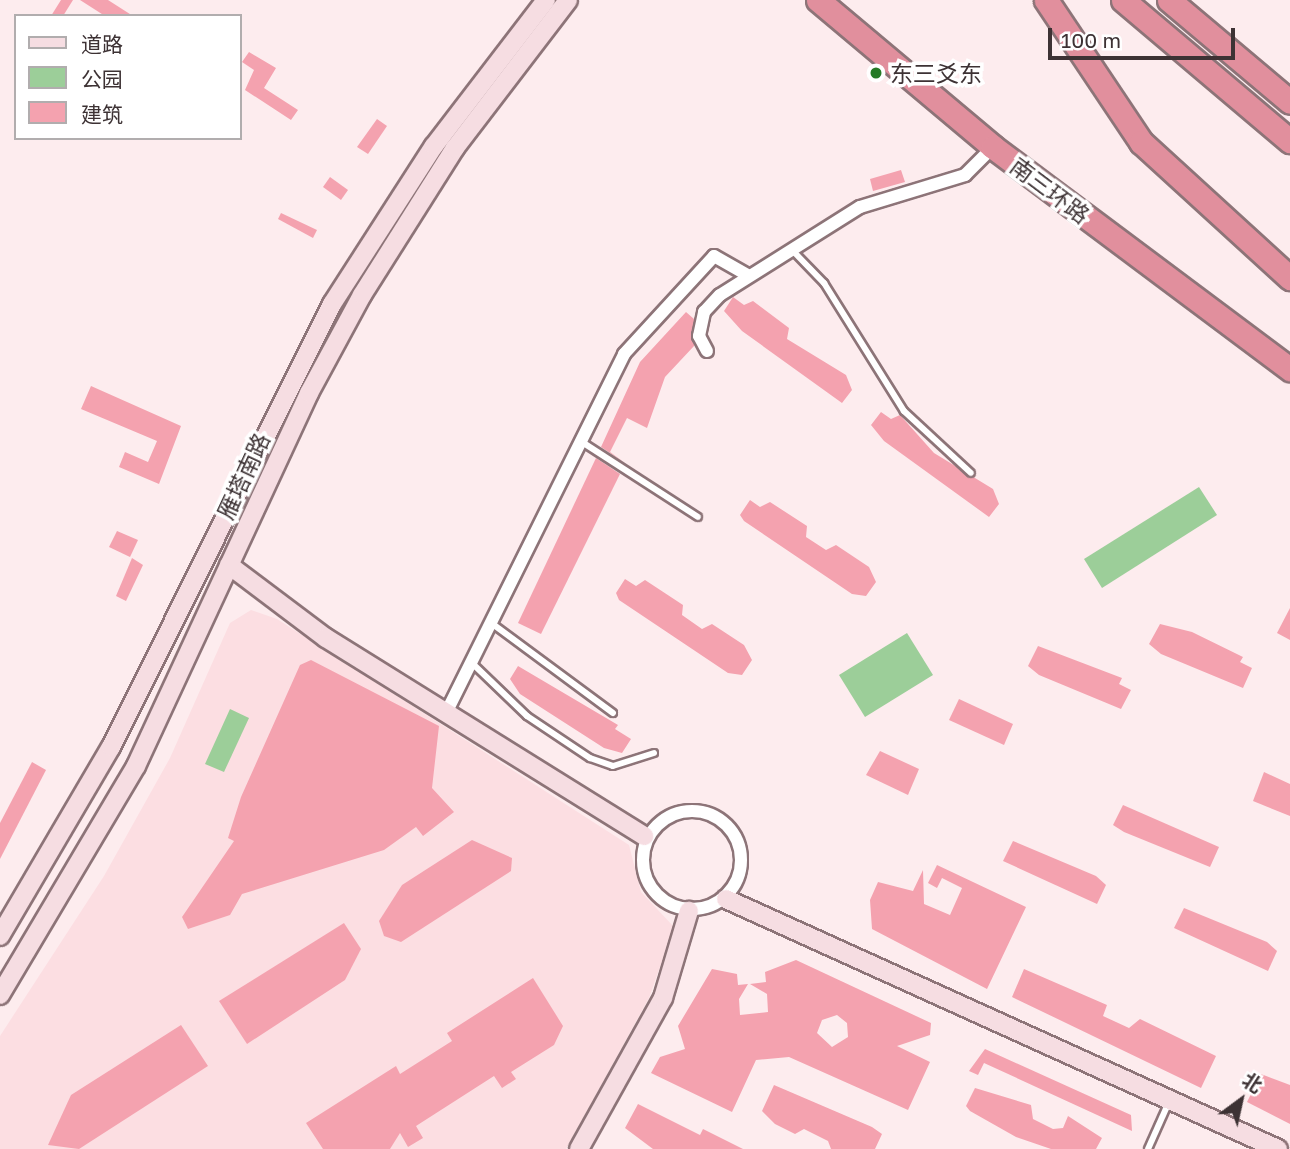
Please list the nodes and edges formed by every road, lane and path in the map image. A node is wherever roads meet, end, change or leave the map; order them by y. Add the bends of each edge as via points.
1 (546, 0) edge
2 (568, 0) edge
3 (818, 0) edge
4 (1046, 0) edge
5 (1123, 0) edge
6 (1169, 0) edge
7 (1290, 102) edge
8 (1290, 141) edge
9 (993, 147) junction
10 (791, 249) junction
11 (749, 276) junction
12 (1290, 278) edge
13 (707, 351) dead end
14 (1290, 369) edge
15 (582, 442) junction
16 (971, 472) dead end
17 (698, 517) dead end
18 (229, 565) junction
19 (494, 625) junction
20 (473, 664) junction
21 (446, 713) junction
22 (613, 713) dead end
23 (654, 754) dead end
24 (644, 836) junction
25 (726, 899) junction
26 (689, 911) junction
27 (0, 936) edge
28 (0, 995) edge
29 (1168, 1104) junction
30 (579, 1149) edge
31 (1148, 1149) edge
32 (1278, 1149) edge

1 - 27 main road, 雁塔南路 via 434,146 332,304 111,747
2 - 18 main road, 雁塔南路 via 455,148 362,295
3 - 9 highway, 南三环路
4 - 12 highway via 1141,142
5 - 8 highway
6 - 7 highway
9 - 10 street via 965,174 860,207
9 - 14 highway, 南三环路
10 - 11 street
10 - 16 lane via 824,283 904,411
11 - 13 street via 704,312 699,336
11 - 15 street via 714,256 624,354
15 - 17 lane
15 - 19 street
18 - 21 main road via 326,638
18 - 28 main road, 雁塔南路 via 136,766
19 - 20 street
19 - 22 lane
20 - 21 street
20 - 23 lane via 527,716 590,758 613,765
21 - 24 main road
24 - 25 street via 674,813 718,818 734,832 740,852 740,872
24 - 26 street via 649,877 657,891
25 - 26 street
25 - 29 main road
26 - 30 main road via 663,998
29 - 31 lane
29 - 32 main road

